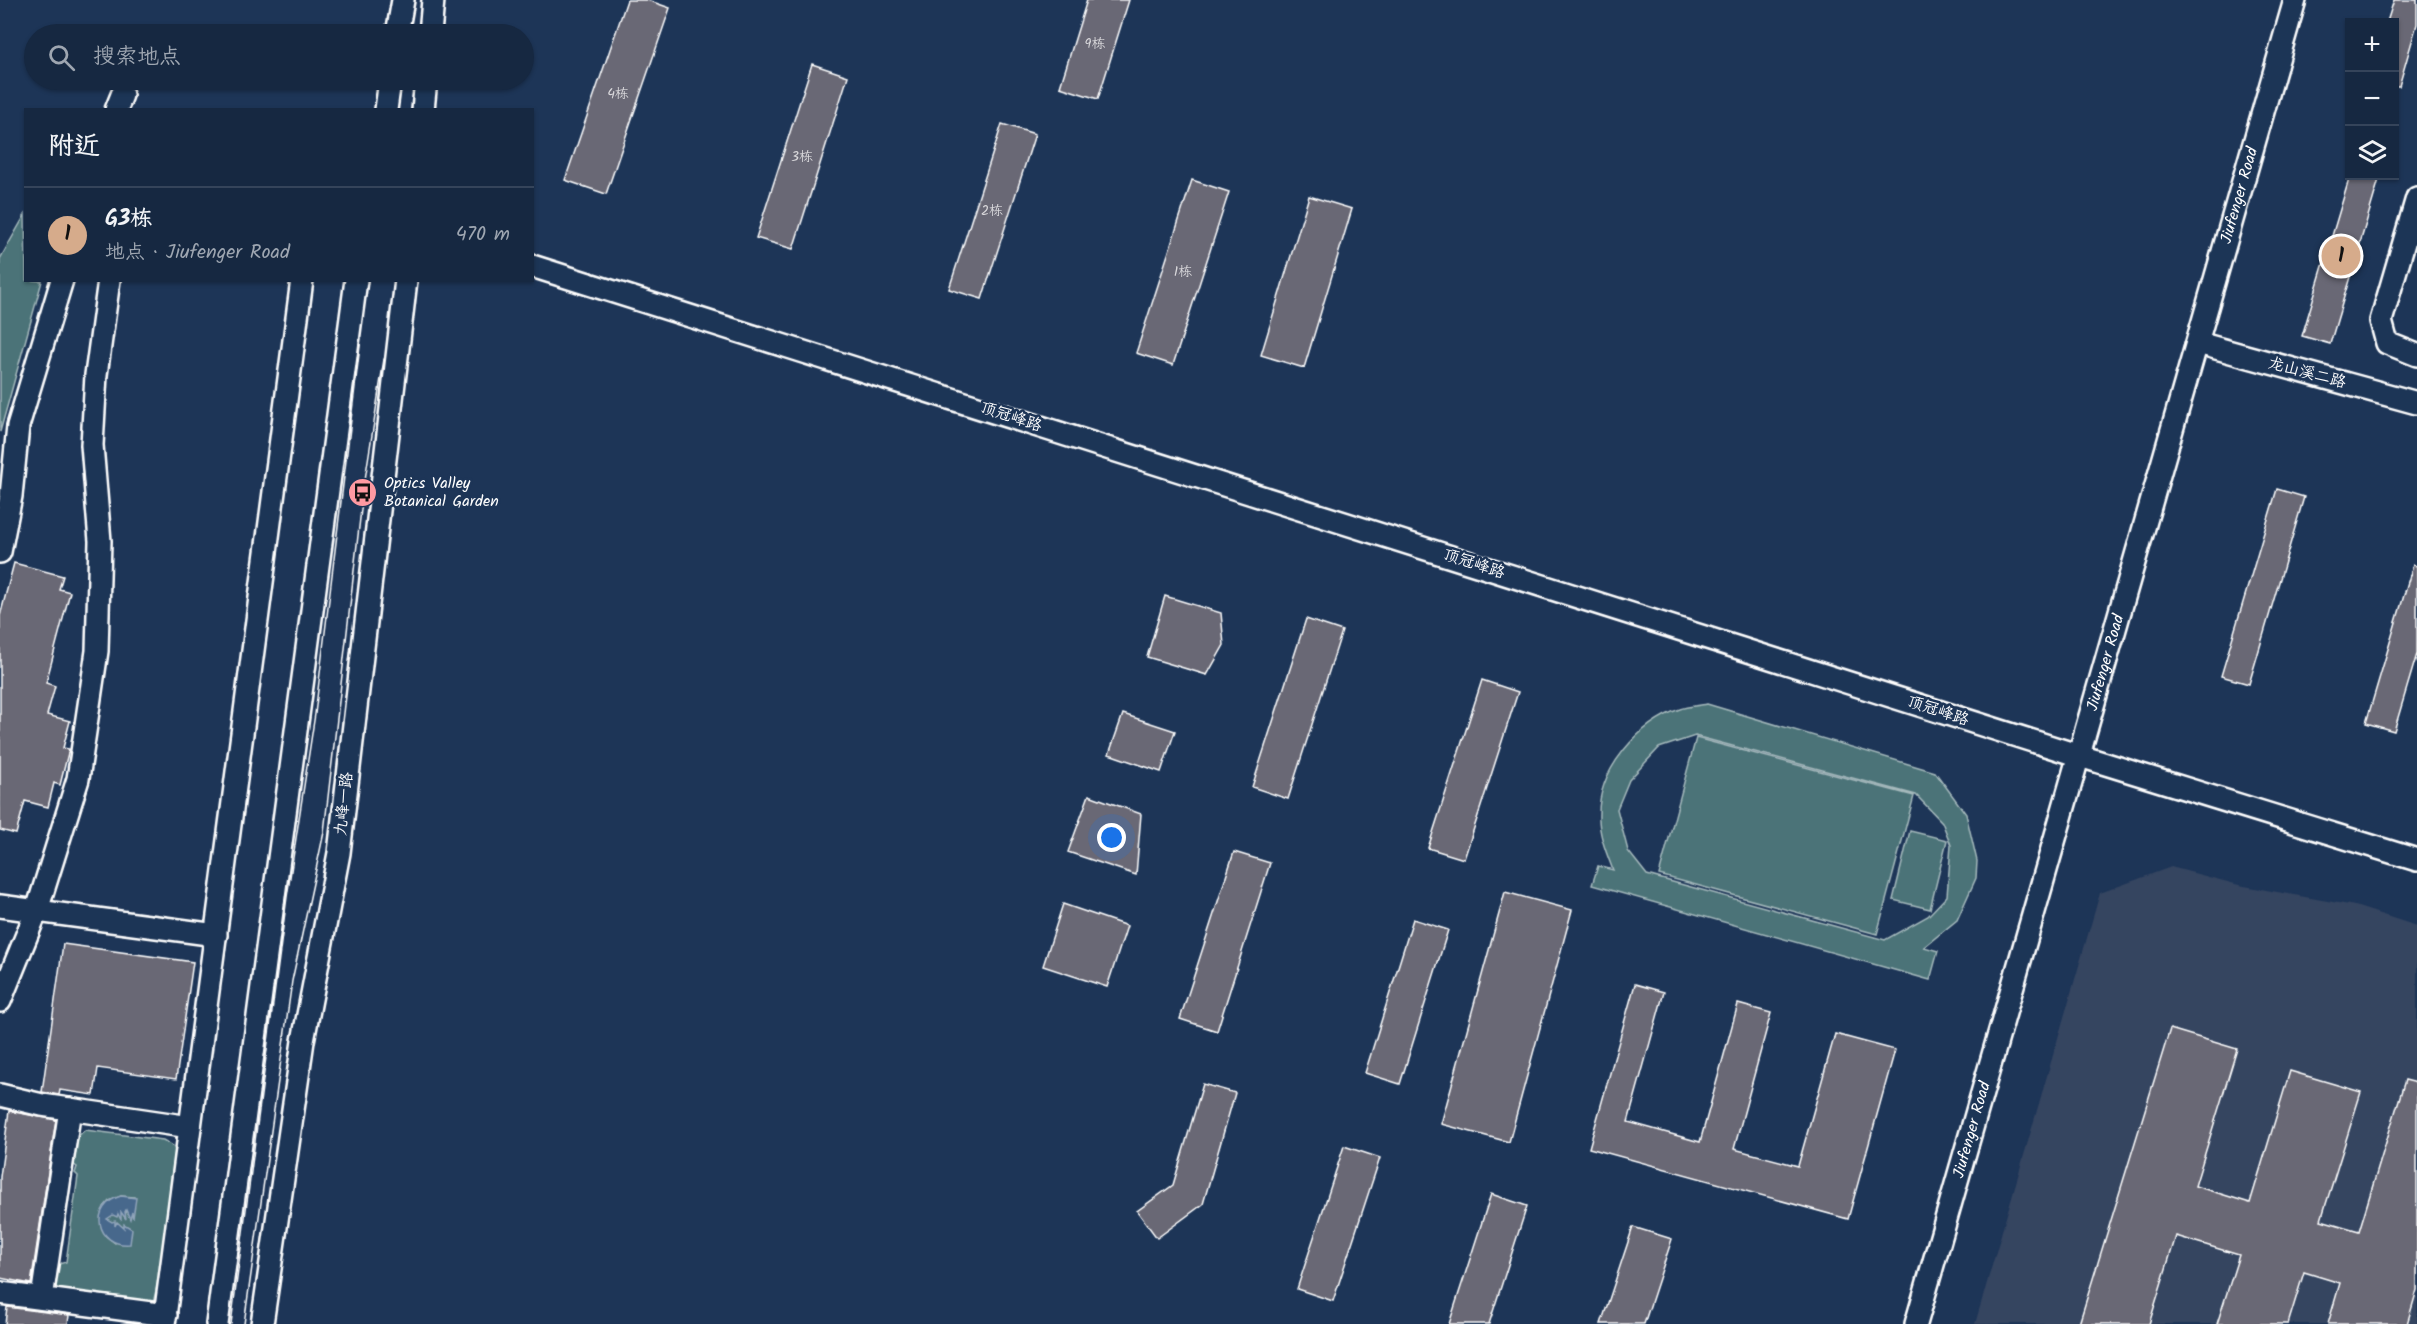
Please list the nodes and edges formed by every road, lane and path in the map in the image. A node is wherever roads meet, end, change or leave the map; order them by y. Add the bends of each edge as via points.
1 (402, 0) edge
2 (434, 0) edge
3 (2295, 0) edge
4 (398, 24) edge
5 (431, 24) edge
6 (389, 90) edge
7 (425, 90) edge
8 (386, 108) edge
9 (423, 108) edge
10 (2417, 198) edge
11 (534, 267) edge
12 (61, 282) edge
13 (109, 282) edge
14 (302, 282) edge
15 (356, 282) edge
16 (406, 282) edge
17 (2198, 343) junction
18 (2417, 355) edge
19 (2417, 403) edge
20 (0, 552) edge
21 (2080, 756) junction
22 (2417, 860) edge
23 (0, 906) edge
24 (37, 910) junction
25 (216, 935) junction
26 (0, 1001) edge
27 (0, 1095) edge
28 (70, 1109) junction
29 (190, 1127) junction
30 (0, 1293) edge
31 (42, 1298) junction
32 (165, 1319) edge
33 (217, 1324) edge
34 (261, 1324) edge
35 (1917, 1324) edge

1 - 4 street
2 - 5 street
3 - 17 street, Jiufenger Road
6 - 8 street
7 - 9 street
10 - 18 street via 2381,321 2387,344
11 - 21 street, 顶冠峰路
12 - 20 street via 18,426
13 - 24 street via 96,375 92,445 100,541 97,651 78,779
14 - 25 street
15 - 33 street
16 - 34 street, 九峰一路 via 339,853 303,1041
17 - 19 street, 龙山溪二路
17 - 21 street, Jiufenger Road
21 - 22 street, 顶冠峰路
21 - 35 street, Jiufenger Road
23 - 24 street
24 - 25 street
24 - 26 street
25 - 29 street
27 - 28 street
28 - 29 street
28 - 31 street
29 - 32 street
30 - 31 street
31 - 32 street

